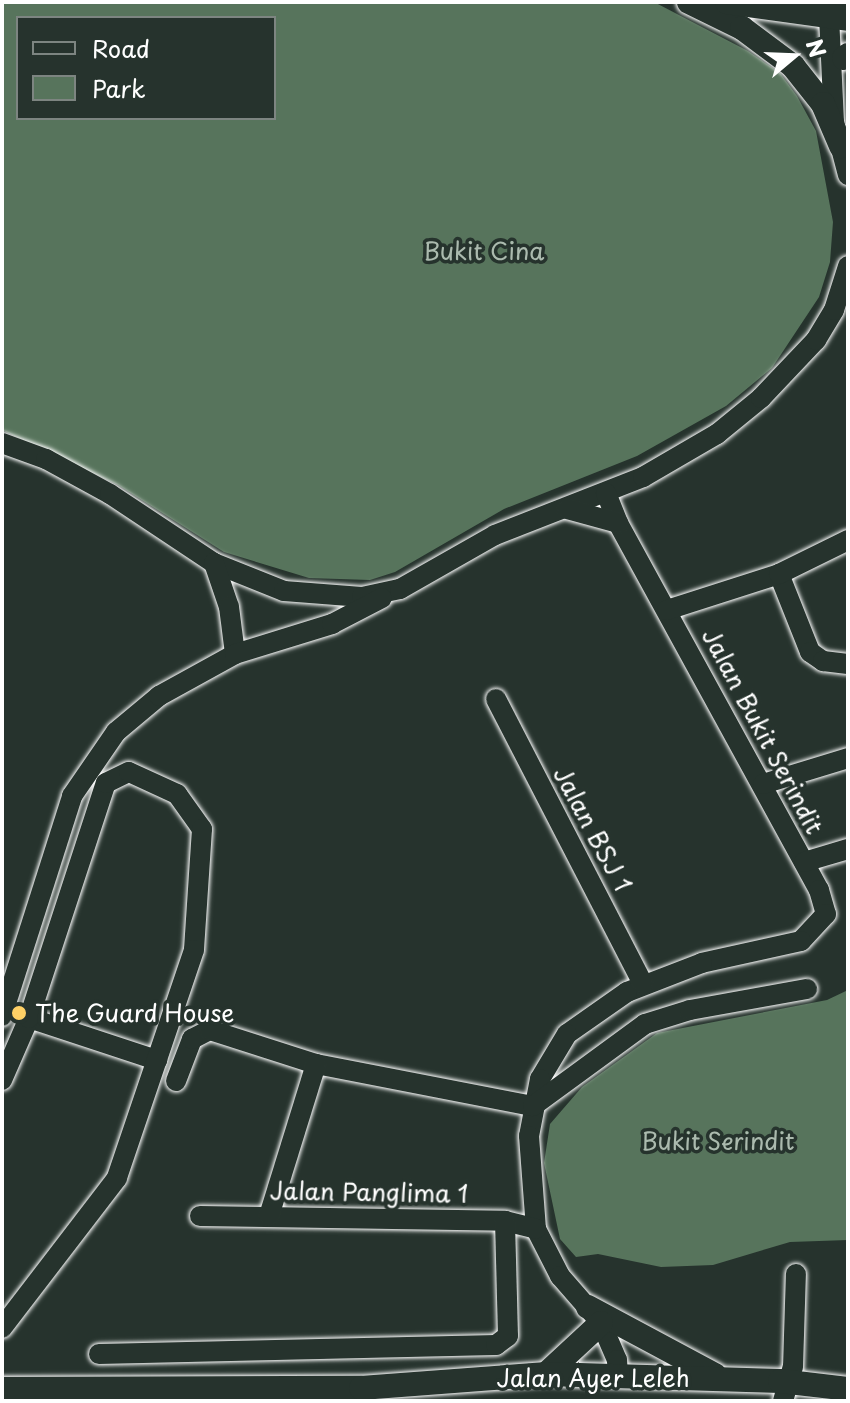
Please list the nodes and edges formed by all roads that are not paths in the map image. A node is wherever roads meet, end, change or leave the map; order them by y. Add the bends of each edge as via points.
1 (689, 2) edge
2 (727, 2) edge
3 (840, 12) edge
4 (846, 56) edge
5 (841, 146) junction
6 (848, 175) edge
7 (848, 266) edge
8 (2, 443) edge
9 (643, 477) junction
10 (606, 493) junction
11 (567, 509) junction
12 (618, 523) junction
13 (848, 540) edge
14 (214, 563) junction
15 (779, 574) junction
16 (400, 589) junction
17 (667, 610) junction
18 (235, 654) junction
19 (848, 664) edge
20 (496, 699) dead end
21 (848, 758) edge
22 (763, 784) junction
23 (848, 849) edge
24 (804, 862) junction
25 (643, 984) junction
26 (807, 989) dead end
27 (9, 996) junction
28 (2, 1016) edge
29 (29, 1017) junction
30 (2, 1023) edge
31 (157, 1060) junction
32 (316, 1064) junction
33 (2, 1080) edge
34 (176, 1081) dead end
35 (533, 1106) junction
36 (200, 1216) dead end
37 (269, 1216) junction
38 (505, 1221) junction
39 (536, 1229) junction
40 (796, 1274) dead end
41 (595, 1315) junction
42 (2, 1328) edge
43 (99, 1354) dead end
44 (546, 1374) junction
45 (618, 1375) junction
46 (724, 1379) junction
47 (2, 1389) edge
48 (848, 1389) edge
49 (787, 1392) edge
50 (351, 1394) edge
51 (265, 1395) edge

1 - 5 main road via 742,28 793,66 823,104
2 - 3 main road
3 - 4 street
3 - 5 street via 834,122
4 - 5 street
5 - 6 street
7 - 9 street via 834,310 797,364 717,434
8 - 14 street via 110,494
9 - 10 street
9 - 12 street via 623,498
10 - 11 street
10 - 12 street, Jalan Bukit Serindit
11 - 12 street
11 - 16 street via 495,535
12 - 17 street, Jalan Bukit Serindit
13 - 15 street
14 - 16 street via 284,591 321,597
14 - 18 street via 229,607
15 - 17 street
15 - 19 street via 810,652 823,661
16 - 18 street via 332,624
17 - 22 street, Jalan Bukit Serindit
18 - 27 street via 159,696 116,732 92,763 72,796
20 - 25 street, Jalan BSJ 1
21 - 22 street
22 - 24 street, Jalan Bukit Serindit
23 - 24 street
24 - 25 street, Jalan Bukit Serindit via 826,914 813,933 787,946 702,963
25 - 35 street, Jalan Bukit Serindit via 567,1034 540,1079
26 - 35 street via 690,1010 645,1024
27 - 28 street
27 - 29 street
29 - 30 street
29 - 31 street
29 - 31 street via 106,783 129,772 177,794 202,829 194,950
29 - 33 street
31 - 42 street via 107,1197
32 - 34 street via 210,1030 192,1039
32 - 35 street
32 - 37 street
35 - 39 street, Jalan Bukit Serindit via 528,1167
36 - 37 street, Jalan Panglima 1
37 - 38 street, Jalan Panglima 1
38 - 39 street, Jalan Panglima 1
38 - 43 street via 508,1336 496,1345
39 - 41 street, Jalan Bukit Serindit via 560,1276
40 - 49 street
41 - 44 main road via 572,1355
41 - 45 street, Jalan Bukit Serindit via 617,1360
41 - 46 main road
44 - 45 main road, Jalan Ayer Leleh
44 - 50 main road, Jalan Ayer Leleh
45 - 46 main road, Jalan Ayer Leleh
46 - 49 main road, Jalan Ayer Leleh
47 - 51 main road, Jalan Ayer Leleh
48 - 49 main road, Jalan Ayer Leleh
50 - 51 main road, Jalan Ayer Leleh

